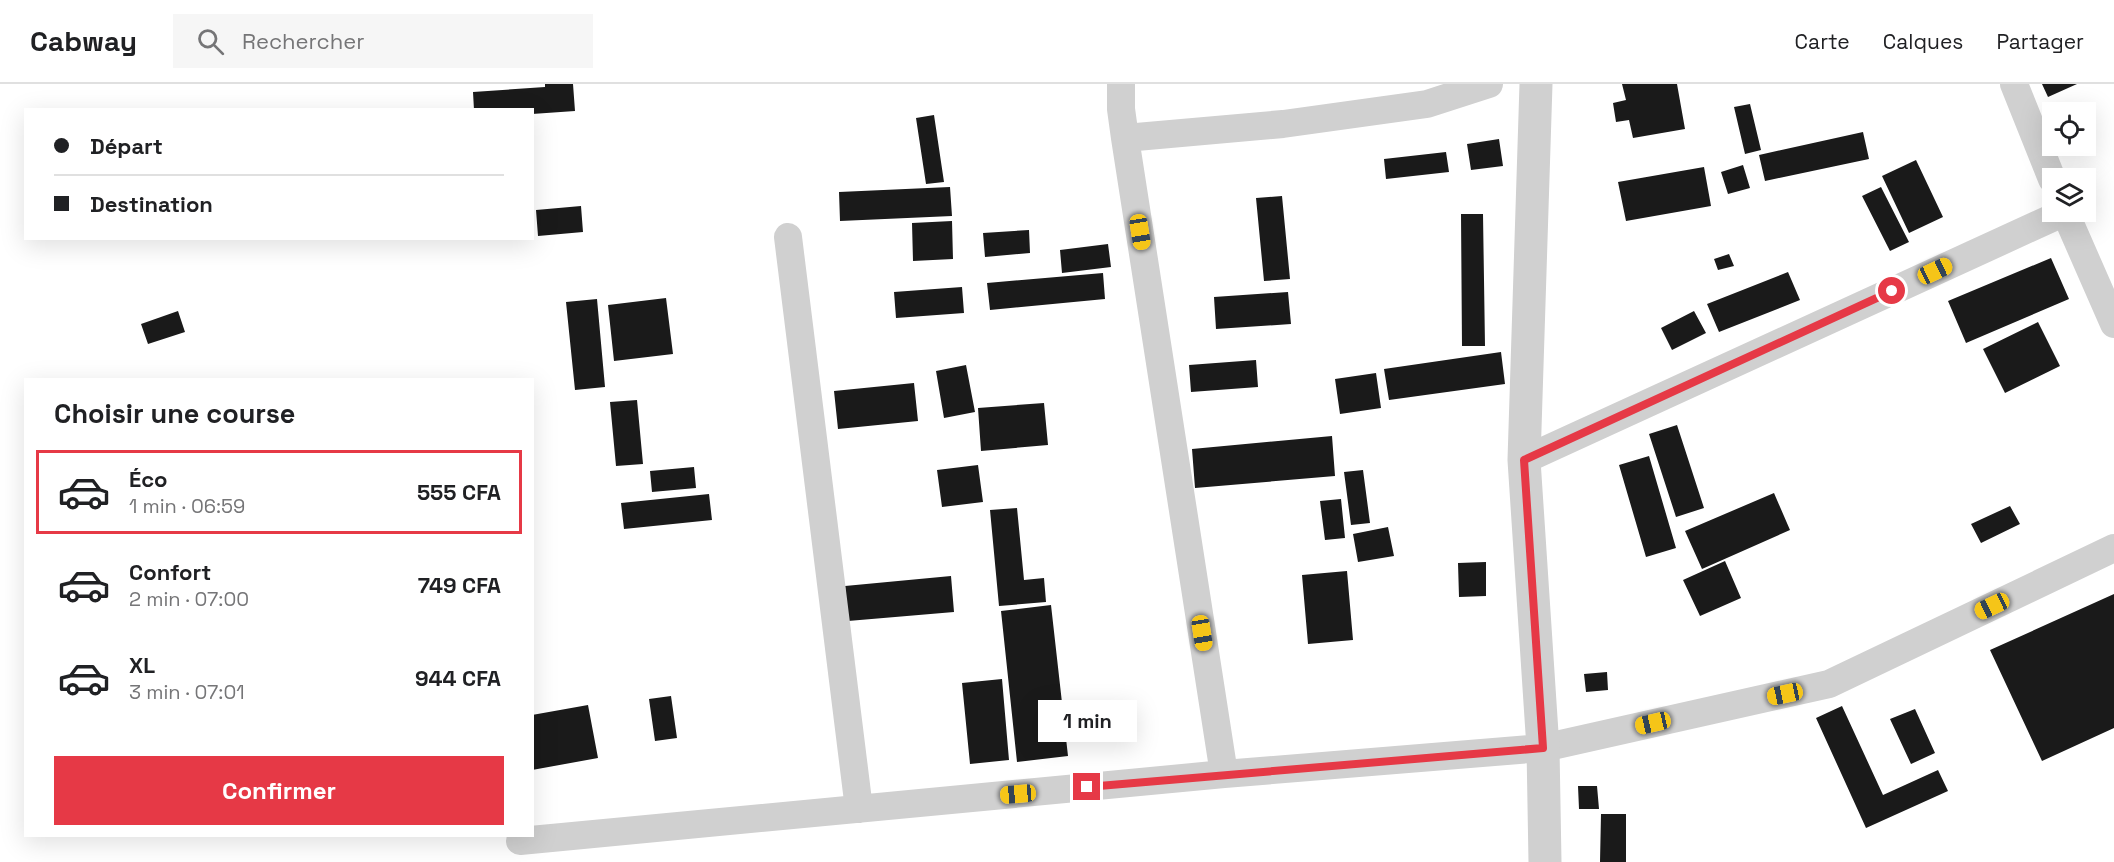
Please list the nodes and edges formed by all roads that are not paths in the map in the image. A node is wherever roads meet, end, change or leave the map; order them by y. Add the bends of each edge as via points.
1 (1121, 84) edge
2 (1489, 84) edge
3 (1536, 84) edge
4 (2014, 84) edge
5 (1125, 138) junction
6 (2048, 168) edge
7 (2043, 222) edge
8 (2069, 222) edge
9 (788, 237) dead end
10 (2114, 324) edge
11 (1524, 460) junction
12 (2114, 548) edge
13 (1543, 748) junction
14 (1224, 774) junction
15 (859, 809) junction
16 (520, 841) dead end
17 (1545, 862) edge

1 - 5 street
2 - 5 street via 1427,104 1283,124
3 - 11 street
4 - 6 street
5 - 14 street
7 - 11 street
8 - 10 street
9 - 15 street
11 - 13 street
12 - 13 street via 1828,684
13 - 14 street
13 - 17 street
14 - 15 street
15 - 16 street

